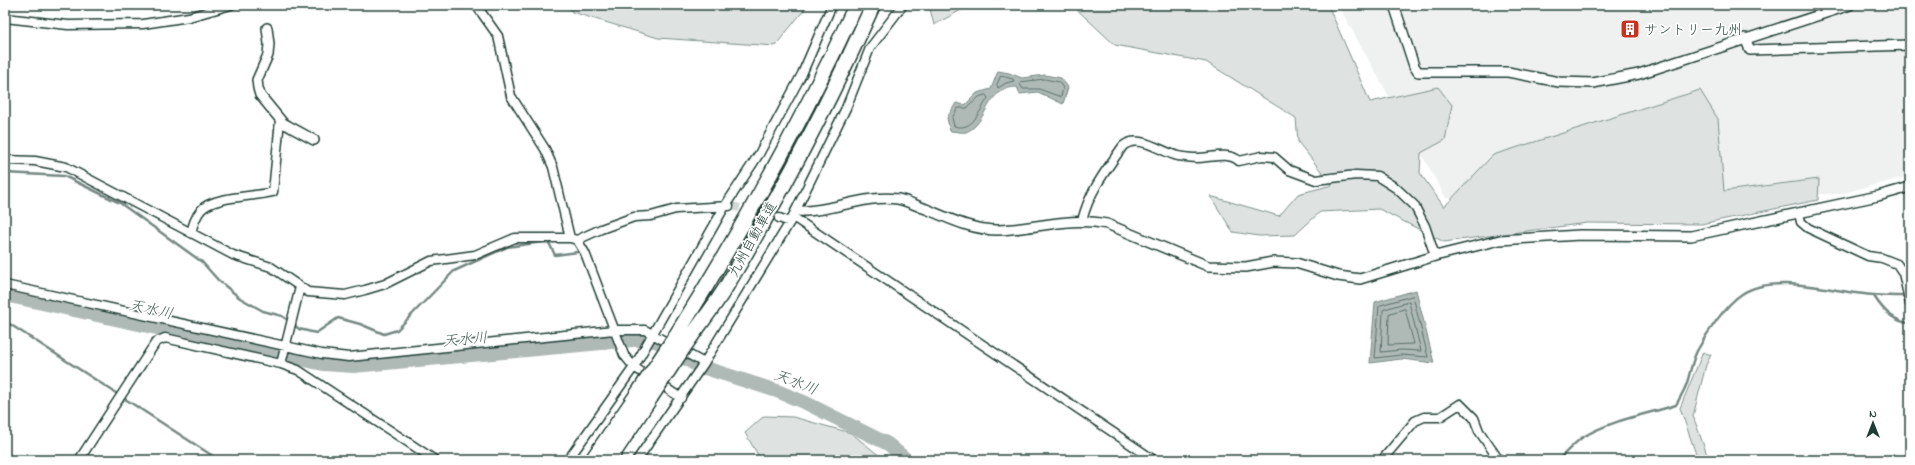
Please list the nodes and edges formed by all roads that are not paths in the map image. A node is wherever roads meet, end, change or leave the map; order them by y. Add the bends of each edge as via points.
1 (231, 5) edge
2 (476, 5) edge
3 (832, 5) edge
4 (856, 5) edge
5 (873, 5) edge
6 (903, 5) edge
7 (1394, 5) edge
8 (1850, 5) edge
9 (5, 18) edge
10 (267, 28) dead end
11 (1745, 38) junction
12 (1910, 45) edge
13 (280, 120) junction
14 (314, 140) dead end
15 (5, 160) edge
16 (1910, 187) edge
17 (728, 206) junction
18 (1799, 213) junction
19 (793, 217) junction
20 (779, 218) tunnel mouth
21 (1082, 221) junction
22 (191, 233) junction
23 (574, 239) junction
24 (1435, 256) junction
25 (5, 285) edge
26 (300, 287) junction
27 (1910, 304) edge
28 (614, 330) junction
29 (654, 335) junction
30 (680, 341) junction
31 (285, 346) junction
32 (704, 363) junction
33 (281, 364) junction
34 (634, 367) junction
35 (646, 394) junction
36 (681, 398) junction
37 (79, 460) edge
38 (435, 460) edge
39 (568, 460) edge
40 (592, 460) edge
41 (609, 460) edge
42 (637, 460) edge
43 (1154, 460) edge
44 (1382, 460) edge
45 (1499, 460) edge

1 - 9 street via 189,17 144,24 68,25
2 - 23 street via 498,36 511,96 545,149 553,167
3 - 17 street via 802,74
4 - 30 highway, 九州自動車道 via 804,113 710,280
5 - 30 highway, 九州自動車道 via 818,120 725,288
6 - 19 street via 870,48 846,108
7 - 11 street via 1418,72 1508,72 1559,82 1594,83 1639,74
8 - 11 street
10 - 13 street via 268,55 257,80 258,88 260,95
11 - 12 street via 1750,50
13 - 14 street
13 - 22 street via 273,192 207,205 200,210
15 - 22 street via 52,163 66,167
16 - 18 street
17 - 23 street via 676,209 651,216 634,217
17 - 29 street
18 - 24 street via 1691,236 1580,235 1500,240
18 - 27 street via 1801,222 1808,228 1868,256 1898,264 1903,273
19 - 20 street
19 - 21 street via 862,201 897,199 967,226 982,229 999,230
19 - 32 street
19 - 43 street
21 - 24 street via 1106,224 1197,262 1220,267 1246,267 1273,262 1296,263 1338,276 1360,279
21 - 24 street via 1094,187 1123,146 1128,142 1140,142 1177,155 1198,158 1230,156 1239,161 1262,156 1274,158 1289,170 1316,180 1356,175 1377,176 1396,188 1414,205 1425,226
22 - 26 street via 232,255 271,267
23 - 26 street via 515,238 475,254 431,261 385,284 345,294 308,292
23 - 28 street via 585,253
25 - 31 street
26 - 31 street
28 - 29 street via 645,330
28 - 31 street via 349,357
28 - 34 street via 624,355
29 - 32 street
29 - 34 street
30 - 35 highway, 九州自動車道, bridge
31 - 33 street
32 - 36 street
33 - 37 street via 165,338 156,342
33 - 38 street via 298,370
34 - 36 street
34 - 39 street
35 - 40 highway, 九州自動車道
35 - 41 highway, 九州自動車道
36 - 42 street
44 - 45 street via 1415,421 1424,417 1440,417 1460,404 1474,418 1479,431

